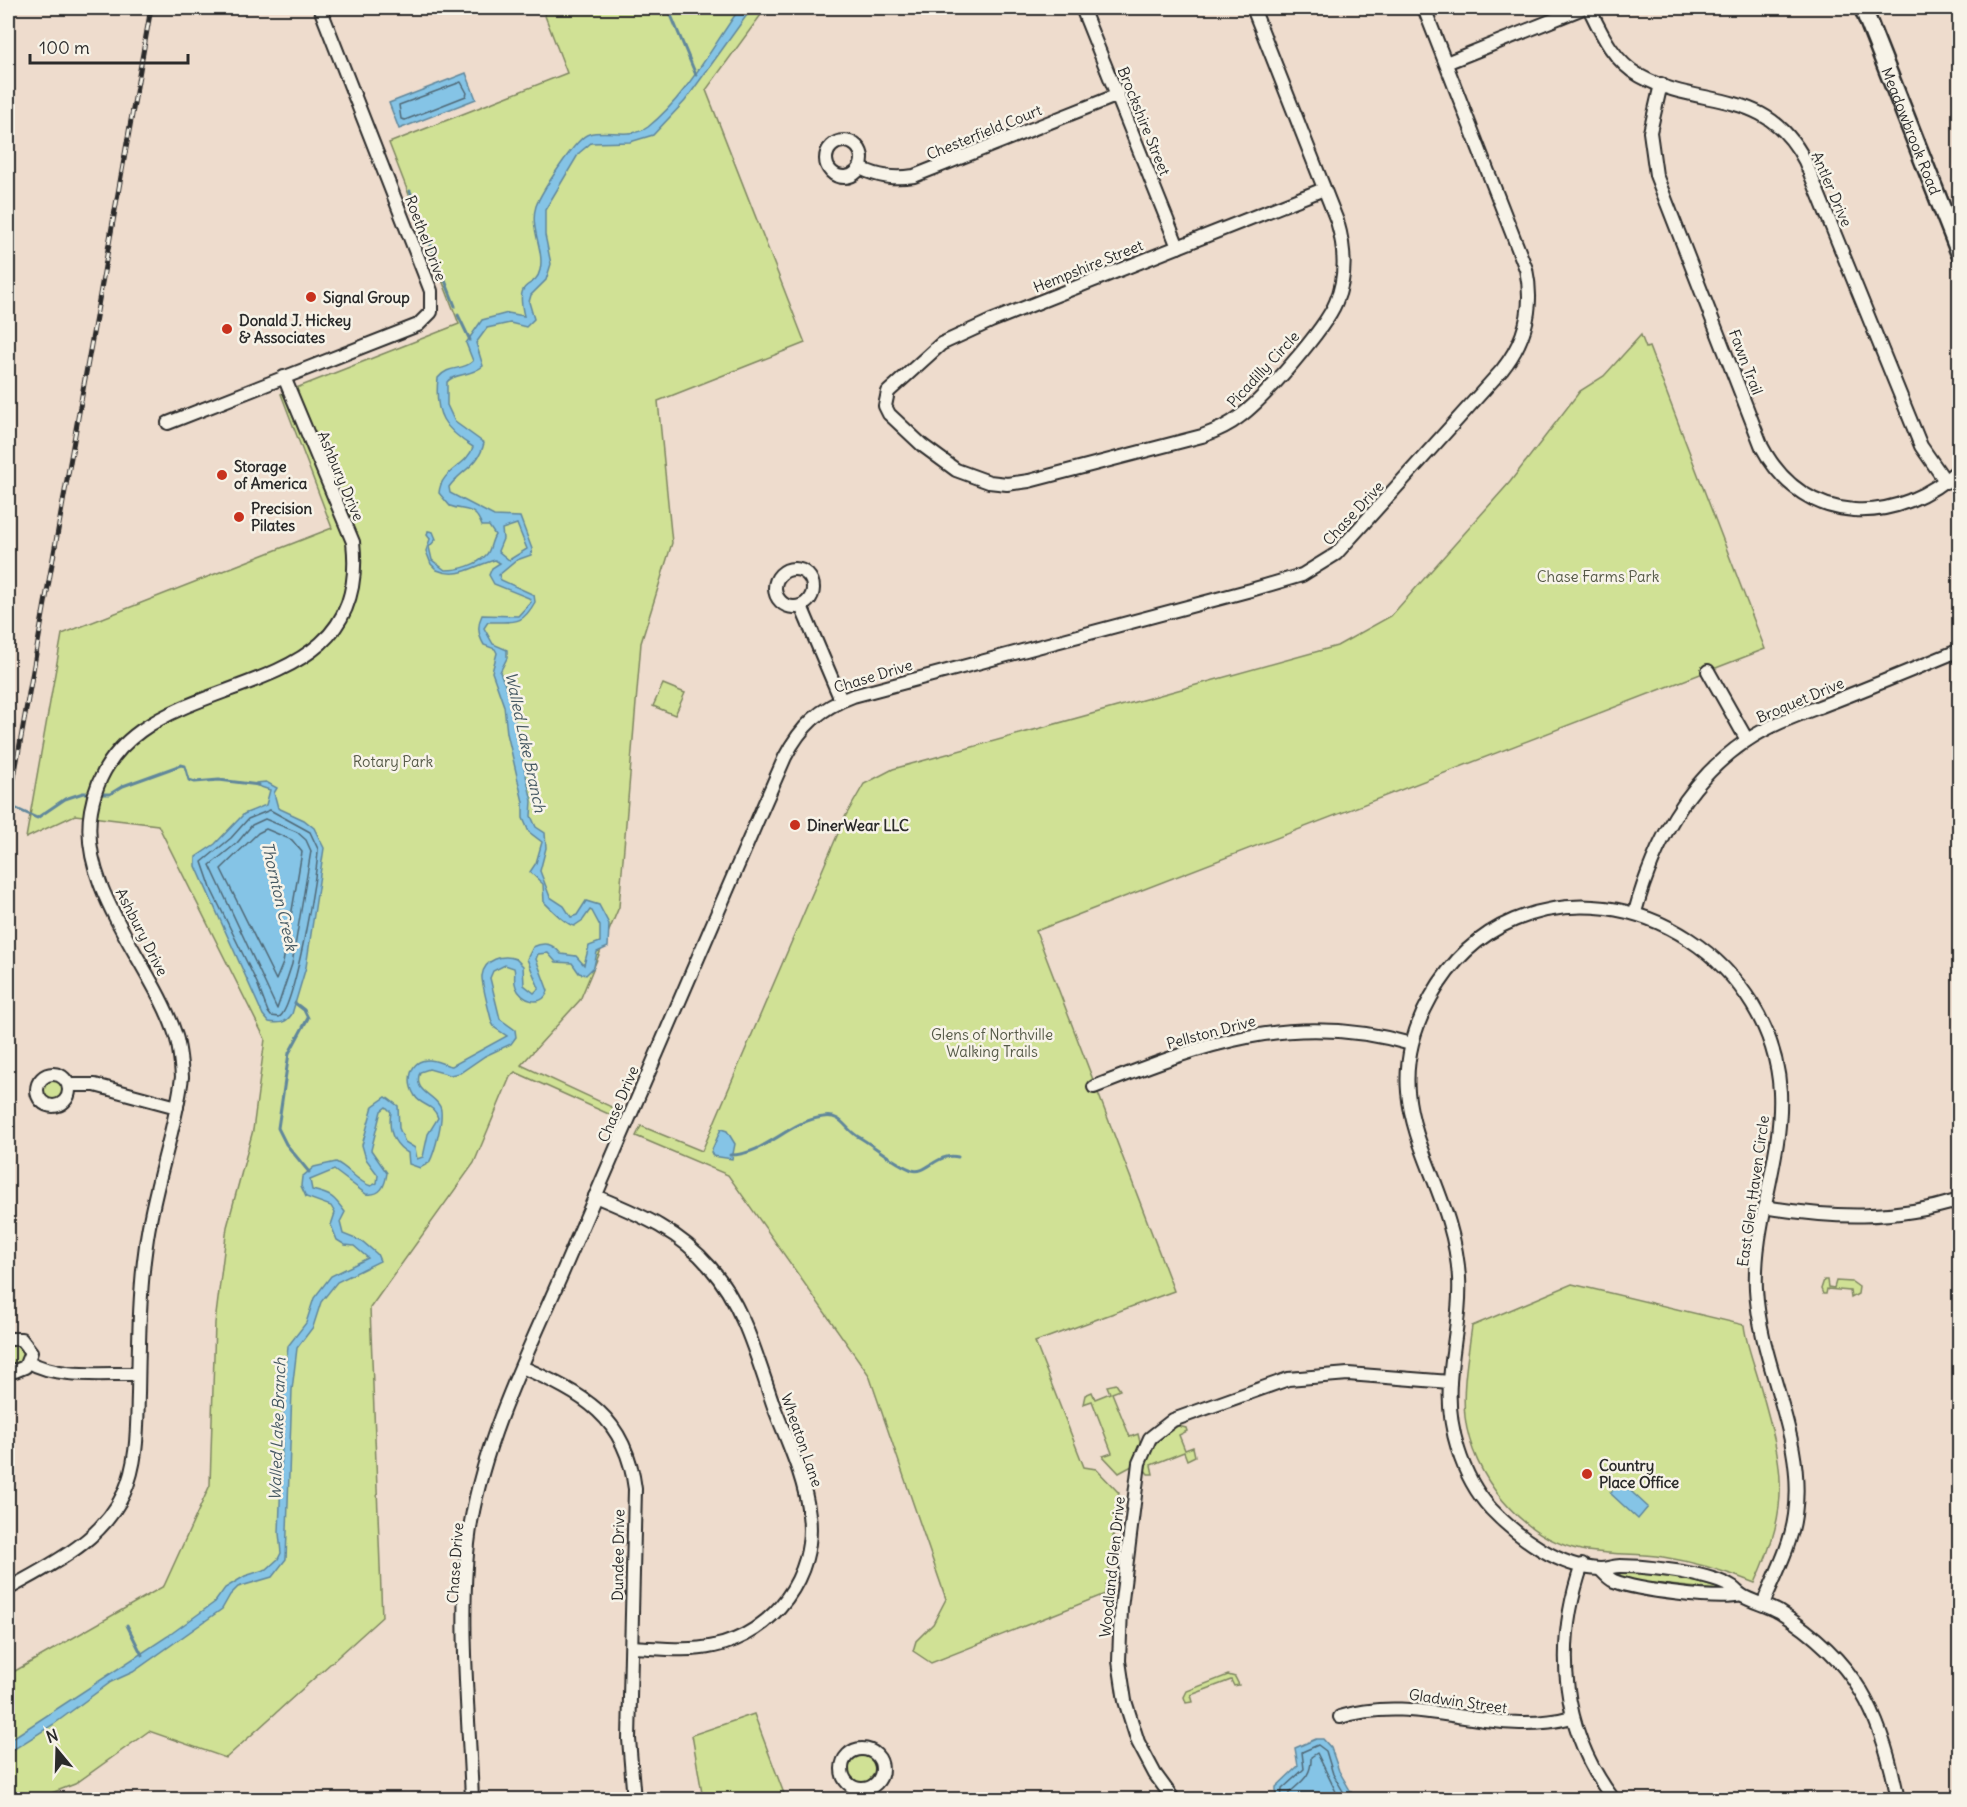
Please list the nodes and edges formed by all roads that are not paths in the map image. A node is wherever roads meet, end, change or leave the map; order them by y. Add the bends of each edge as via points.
1 (320, 8) edge
2 (1082, 8) edge
3 (1252, 8) edge
4 (1424, 8) edge
5 (1583, 8) edge
6 (1589, 8) edge
7 (1863, 8) edge
8 (1446, 63) junction
9 (1661, 84) junction
10 (1118, 95) junction
11 (860, 168) dead end
12 (1324, 189) junction
13 (1178, 247) junction
14 (1959, 254) edge
15 (284, 377) junction
16 (885, 402) joint
17 (168, 423) dead end
18 (1959, 468) edge
19 (1959, 480) edge
20 (1946, 482) junction
21 (801, 606) dead end
22 (1959, 650) edge
23 (1708, 671) dead end
24 (841, 700) junction
25 (1747, 740) junction
26 (1635, 912) junction
27 (1411, 1044) junction
28 (69, 1085) dead end
29 (1094, 1087) dead end
30 (177, 1107) junction
31 (595, 1196) junction
32 (1959, 1200) edge
33 (1764, 1207) junction
34 (8, 1340) edge
35 (28, 1362) junction
36 (522, 1367) junction
37 (8, 1369) edge
38 (138, 1374) junction
39 (1450, 1382) junction
40 (1582, 1565) junction
41 (1600, 1569) junction
42 (8, 1588) edge
43 (1741, 1595) junction
44 (1763, 1604) junction
45 (632, 1647) junction
46 (1340, 1717) dead end
47 (1572, 1717) junction
48 (472, 1800) edge
49 (634, 1800) edge
50 (1174, 1800) edge
51 (1614, 1800) edge
52 (1898, 1800) edge

1 - 15 street, Roethel Drive via 433,302 431,312 418,325
2 - 10 street, Brockshire Street
3 - 12 street, Picadilly Circle
4 - 8 street, Chase Drive
5 - 8 street
6 - 9 street, Antler Drive via 1613,52 1641,76
7 - 14 street, Meadowbrook Road
8 - 24 street, Chase Drive via 1523,257 1530,292 1527,321 1518,346 1502,370 1351,540 1322,565 1302,575
9 - 20 street, Antler Drive via 1746,107 1772,121 1796,145 1921,446
9 - 20 street, Fawn Trail via 1650,132 1656,175 1772,464 1807,495 1849,510 1886,509
10 - 11 street, Chesterfield Court via 914,176 880,177
10 - 13 street, Brockshire Street
12 - 13 street, Hempshire Street
12 - 16 street, Picadilly Circle via 1343,244 1343,278 1337,301 1320,330 1260,397 1222,429 1039,479 999,483 967,476 943,462 894,420
13 - 16 street, Hempshire Street via 941,344 888,392
15 - 17 street, Roethel Drive
15 - 30 street, Ashbury Drive via 352,542 354,578 343,614 328,638 302,659 148,724 117,752 95,792 89,834 94,868 176,1036 182,1077
18 - 20 street, Fawn Trail
19 - 20 street, Fawn Trail
21 - 24 street
22 - 25 street, Broquet Drive via 1788,719
23 - 25 street
24 - 31 street, Chase Drive via 805,725 785,757
25 - 26 street, Broquet Drive via 1706,775 1669,825 1651,859
26 - 27 street, East Glen Haven Circle via 1597,907 1558,908 1515,919 1492,931 1468,949 1446,975 1425,1008
26 - 33 street, East Glen Haven Circle via 1680,932 1718,961 1742,988 1767,1034 1778,1072 1780,1104 1778,1138
27 - 29 street, Pellston Drive via 1359,1033 1274,1031 1210,1045
27 - 39 street, East Glen Haven Circle via 1409,1111 1449,1220 1457,1258 1460,1301
28 - 30 street via 95,1085
30 - 38 street, Ashbury Drive via 146,1244
31 - 36 street, Chase Drive
31 - 45 street, Wheaton Lane via 653,1221 682,1240 710,1267 733,1299 762,1371 809,1515 809,1541 800,1578 778,1610 755,1629 715,1646
32 - 33 street via 1912,1212 1862,1216 1825,1216
33 - 44 street, East Glen Haven Circle via 1756,1269 1758,1316 1793,1442 1797,1492 1790,1536
34 - 35 street via 26,1342 31,1352
35 - 37 street via 20,1370
35 - 38 street via 65,1372
36 - 45 street, Dundee Drive via 587,1399 608,1419 624,1446 635,1489
36 - 48 street, Chase Drive via 489,1448 471,1525 466,1583
38 - 42 street, Ashbury Drive via 134,1464 114,1511 82,1545
39 - 40 street, East Glen Haven Circle via 1458,1448 1483,1498 1531,1543
39 - 50 street, Woodland Glen Drive via 1348,1374 1269,1384 1166,1423 1146,1444 1139,1463 1121,1608 1119,1661 1128,1711 1147,1761
40 - 41 street, East Glen Haven Circle
40 - 47 street via 1566,1626 1566,1685
41 - 43 street via 1618,1566 1682,1572 1723,1584
41 - 43 street via 1613,1581 1647,1588 1722,1598
43 - 44 street
44 - 52 street via 1830,1650 1857,1684 1884,1738
45 - 49 street, Dundee Drive via 629,1739
46 - 47 street, Gladwin Street via 1392,1708 1511,1723
47 - 51 street via 1583,1748

